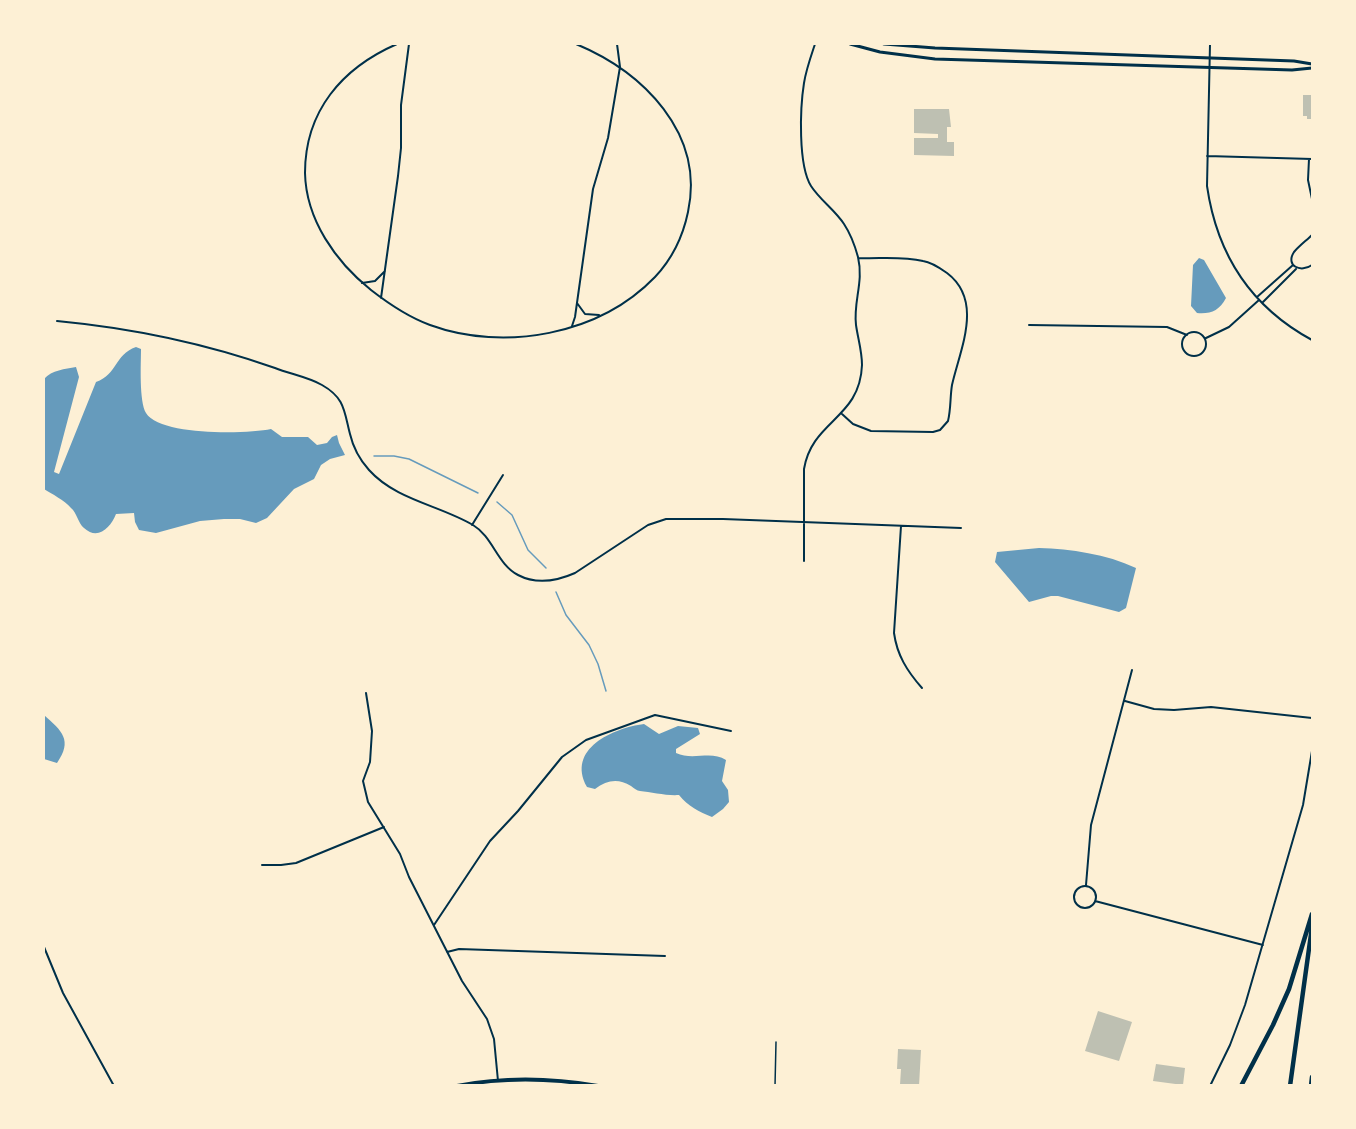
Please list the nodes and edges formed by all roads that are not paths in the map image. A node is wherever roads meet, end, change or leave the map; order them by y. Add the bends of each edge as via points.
1 (397, 44) edge
2 (409, 44) edge
3 (576, 44) edge
4 (617, 44) edge
5 (815, 44) edge
6 (850, 44) edge
7 (884, 44) edge
8 (1210, 44) edge
9 (1209, 58) junction
10 (1312, 66) edge
11 (620, 67) junction
12 (1209, 68) junction
13 (1206, 156) junction
14 (1311, 159) edge
15 (1312, 211) edge
16 (1312, 235) edge
17 (858, 258) junction
18 (1293, 265) junction
19 (1312, 265) edge
20 (1297, 268) junction
21 (385, 271) junction
22 (362, 283) junction
23 (381, 298) junction
24 (1259, 300) junction
25 (577, 303) junction
26 (600, 315) junction
27 (57, 321) dead end
28 (1029, 325) dead end
29 (571, 327) junction
30 (1187, 335) junction
31 (1205, 339) junction
32 (1312, 340) edge
33 (842, 414) junction
34 (503, 475) dead end
35 (804, 521) junction
36 (472, 525) junction
37 (901, 525) junction
38 (961, 528) dead end
39 (804, 561) dead end
40 (1132, 670) dead end
41 (922, 688) dead end
42 (366, 693) dead end
43 (1124, 701) junction
44 (1312, 718) edge
45 (731, 731) dead end
46 (1312, 751) edge
47 (384, 827) junction
48 (262, 865) dead end
49 (1086, 885) junction
50 (1095, 901) junction
51 (1312, 914) edge
52 (434, 925) junction
53 (1312, 927) edge
54 (1263, 945) junction
55 (44, 947) edge
56 (447, 952) junction
57 (665, 956) dead end
58 (776, 1042) dead end
59 (1312, 1077) edge
60 (498, 1081) junction
61 (466, 1085) edge
62 (114, 1086) edge
63 (457, 1086) edge
64 (598, 1086) edge
65 (775, 1086) edge
66 (1210, 1086) edge
67 (1241, 1086) edge
68 (1290, 1086) edge
69 (1311, 1086) edge

1 - 22 street via 357,66 338,84 314,122 305,158 313,216 325,239
2 - 21 street via 401,105 400,160
3 - 11 street
4 - 11 street
5 - 17 street via 804,82 802,159 810,184 844,224
6 - 12 street via 935,59
7 - 9 street
8 - 9 street
9 - 10 street via 1294,61
9 - 12 street
10 - 12 street via 1292,70
11 - 25 street via 608,138 594,189
11 - 26 street via 668,113 687,151 691,201 679,242 656,276
12 - 13 street
13 - 14 street
13 - 24 street via 1207,186 1216,228 1233,267
14 - 15 street via 1308,180
16 - 18 street via 1294,252
17 - 33 street via 861,286 856,324 861,379 857,394
17 - 33 street via 924,261 943,270 952,276 965,298 967,325 952,384 948,421 940,430 871,431
18 - 20 street
18 - 24 street
19 - 20 street
20 - 24 street
21 - 22 street via 375,281
21 - 23 street
22 - 23 street
23 - 29 street via 429,324 478,336 528,337
24 - 31 street via 1229,327
24 - 32 street via 1277,318
25 - 26 street via 585,314
25 - 29 street
26 - 29 street
27 - 36 street via 106,325 197,344 319,383 341,402 357,452 369,470 404,495
28 - 30 street via 1167,327
30 - 31 street via 1195,332
30 - 31 street via 1182,346 1192,356 1205,350
33 - 35 street via 819,434 806,456
34 - 36 street
35 - 36 street via 666,519 648,525 575,573 546,581 517,575
35 - 37 street
35 - 39 street
37 - 38 street
37 - 41 street via 894,633 903,664
40 - 43 street
42 - 47 street via 372,748 364,789
43 - 44 street via 1154,709 1211,707
43 - 49 street via 1091,825
45 - 52 street via 655,715 586,740 562,757 490,841
46 - 54 street via 1303,805
47 - 48 street via 296,863
47 - 52 street
49 - 50 street via 1094,891
49 - 50 street via 1074,892 1076,904 1087,908
50 - 54 street
51 - 67 highway via 1288,989
52 - 56 street
53 - 68 highway
54 - 66 street via 1230,1045
55 - 62 street via 63,993
56 - 57 street via 509,950
56 - 60 street via 492,1030
58 - 65 lane
59 - 69 highway
60 - 61 main road
60 - 64 main road via 563,1080
61 - 63 main road

